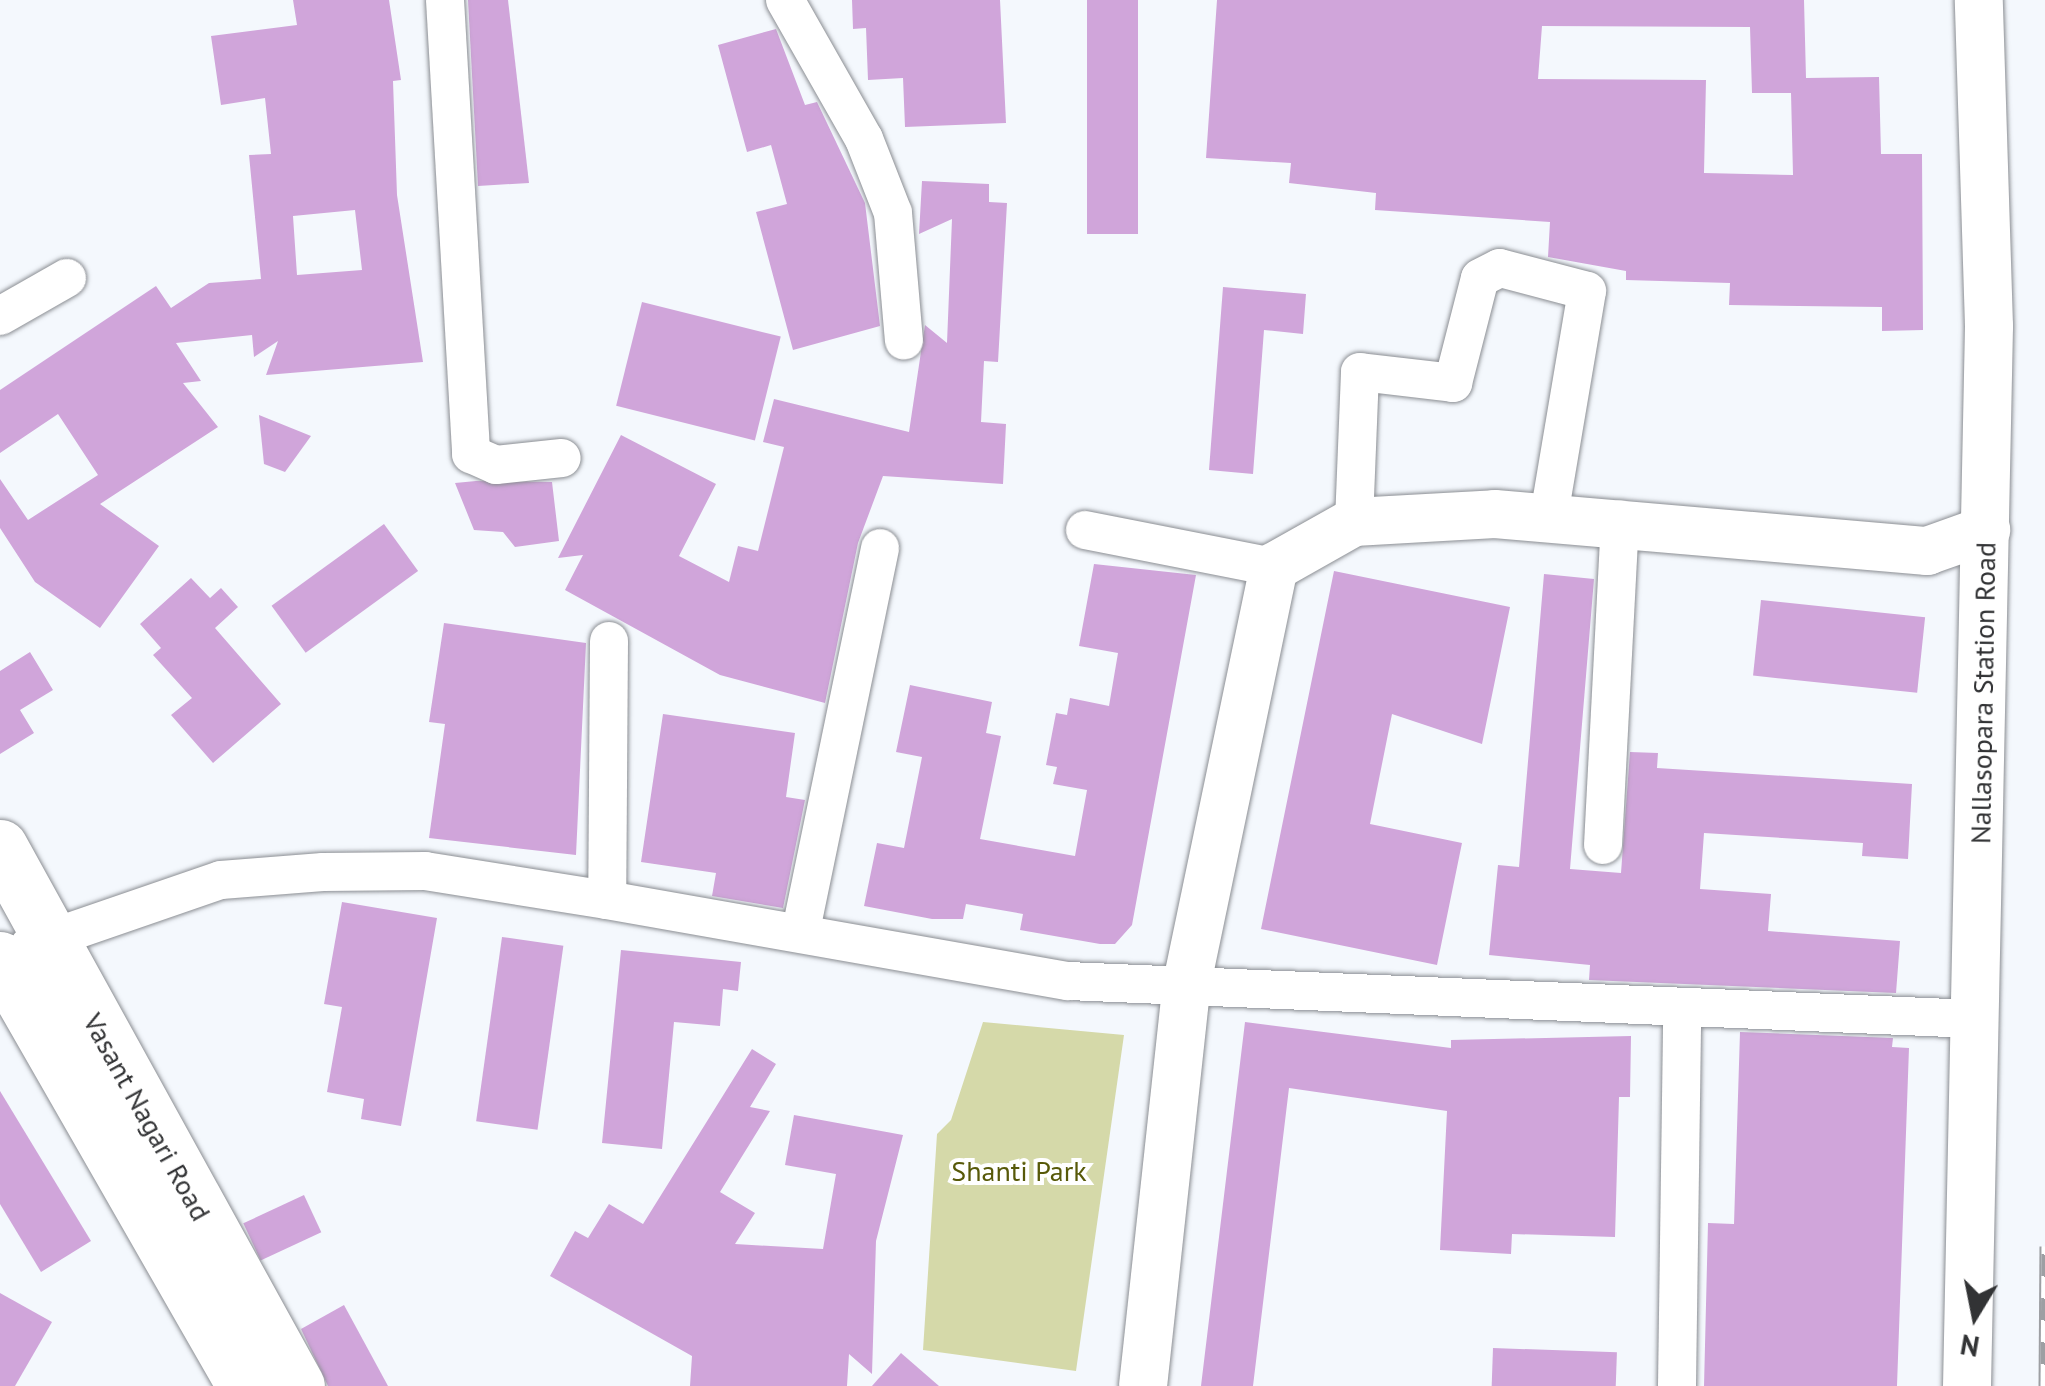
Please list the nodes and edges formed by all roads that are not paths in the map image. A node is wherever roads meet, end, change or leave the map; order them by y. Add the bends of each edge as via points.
1 (445, 0) edge
2 (786, 0) edge
3 (1979, 0) edge
4 (67, 278) dead end
5 (0, 316) edge
6 (904, 341) dead end
7 (562, 458) dead end
8 (1549, 516) junction
9 (1620, 518) junction
10 (1354, 522) junction
11 (1085, 530) dead end
12 (1986, 530) junction
13 (880, 548) dead end
14 (1274, 567) junction
15 (609, 641) dead end
16 (1603, 845) dead end
17 (0, 847) edge
18 (607, 900) junction
19 (801, 930) junction
20 (12, 954) edge
21 (1186, 983) junction
22 (1682, 1012) junction
23 (1976, 1019) junction
24 (244, 1386) edge
25 (297, 1386) edge
26 (1143, 1386) edge
27 (1676, 1386) edge
28 (1967, 1386) edge

1 - 7 street via 472,454 496,465
2 - 6 street via 864,139 893,212
3 - 12 street, Nallasopara Station Road
4 - 5 street
8 - 9 street
8 - 10 street
8 - 10 street via 1587,292 1500,268 1480,278 1453,383 1360,372
9 - 12 street via 1927,551
9 - 16 street
10 - 14 street
11 - 14 street
12 - 23 street, Nallasopara Station Road
13 - 19 street
14 - 21 street
15 - 18 street
17 - 20 main road, Vasant Nagari Road
18 - 19 street
18 - 20 street via 425,871 221,880
19 - 21 street via 1030,978
20 - 24 main road, Vasant Nagari Road
20 - 25 main road, Vasant Nagari Road
21 - 22 street
21 - 26 street
22 - 23 street
22 - 27 street
23 - 28 street, Nallasopara Station Road

